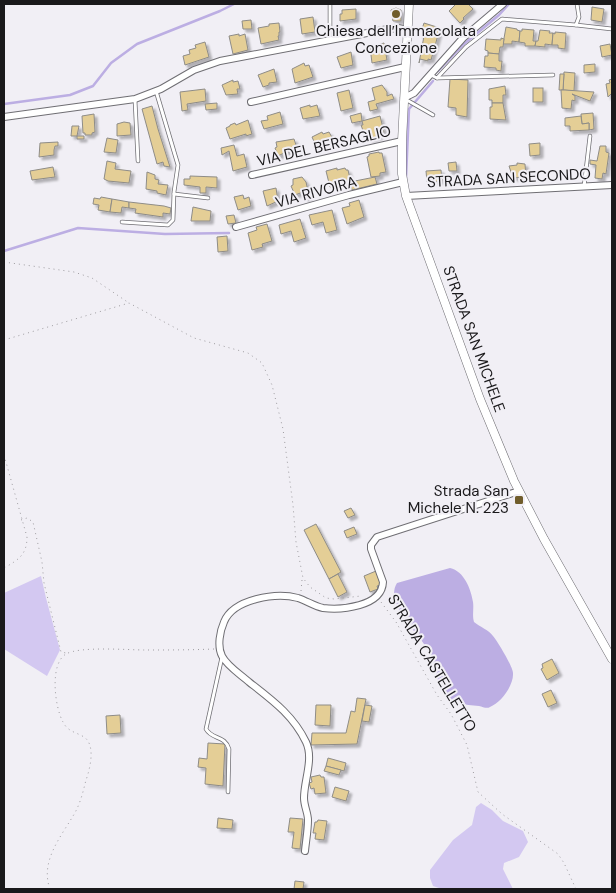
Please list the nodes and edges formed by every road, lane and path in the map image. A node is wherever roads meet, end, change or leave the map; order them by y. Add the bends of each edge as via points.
1 (330, 4) edge
2 (409, 4) edge
3 (503, 4) edge
4 (577, 4) edge
5 (576, 25) junction
6 (612, 29) edge
7 (408, 30) junction
8 (330, 41) junction
9 (405, 67) junction
10 (553, 75) dead end
11 (433, 76) junction
12 (156, 91) junction
13 (404, 98) junction
14 (135, 99) junction
15 (251, 102) dead end
16 (433, 115) dead end
17 (4, 118) edge
18 (590, 136) dead end
19 (402, 141) junction
20 (138, 161) dead end
21 (252, 176) dead end
22 (403, 182) junction
23 (612, 185) edge
24 (584, 187) junction
25 (174, 194) junction
26 (406, 196) junction
27 (208, 198) dead end
28 (122, 222) dead end
29 (236, 227) dead end
30 (4, 262) edge
31 (129, 303) junction
32 (4, 340) edge
33 (4, 455) edge
34 (519, 491) junction
35 (21, 520) junction
36 (4, 568) edge
37 (303, 578) junction
38 (361, 596) dead end
39 (377, 596) junction
40 (298, 598) junction
41 (221, 653) junction
42 (67, 654) junction
43 (612, 659) edge
44 (228, 792) dead end
45 (304, 851) dead end
46 (50, 889) edge
47 (576, 889) edge

1 - 8 lane
2 - 7 street, STRADA SAN MICHELE
3 - 11 street via 463,38
4 - 5 lane via 579,18
5 - 6 lane
5 - 11 lane via 502,19
7 - 8 street via 388,29
7 - 9 street, STRADA SAN MICHELE
8 - 12 street via 220,62 194,70
9 - 13 street, STRADA SAN MICHELE
9 - 15 street
10 - 11 lane
11 - 13 street
12 - 14 street
12 - 25 lane via 178,164
13 - 16 lane
13 - 19 street, STRADA SAN MICHELE
14 - 17 street
14 - 20 lane
18 - 24 lane
19 - 21 street, VIA DEL BERSAGLIO
19 - 22 street, STRADA SAN MICHELE
22 - 26 street, STRADA SAN MICHELE
22 - 29 street, VIA RIVOIRA
23 - 24 street, STRADA SAN SECONDO
24 - 26 street, STRADA SAN SECONDO
25 - 27 lane
25 - 28 lane via 171,224
26 - 34 street, STRADA SAN MICHELE via 480,399
30 - 31 path via 74,272 92,278
31 - 32 path
31 - 37 path via 194,338 248,353 262,363 272,385 283,429
33 - 35 path
34 - 39 street via 377,537 371,545 383,582
34 - 43 street, STRADA SAN MICHELE
35 - 36 path via 27,537 25,550 22,556
35 - 42 path via 27,518 33,522 58,641 61,652
37 - 38 path via 326,598
37 - 40 path
39 - 40 street, STRADA CASTELLETTO via 360,606 331,608 314,606
39 - 47 path, STRADA CASTELLETTO via 396,622 437,696 452,714 467,745 478,792 502,814 558,854
40 - 41 street, STRADA CASTELLETTO via 256,600 233,609 222,627
41 - 42 path via 93,649
41 - 44 lane via 206,729 228,744
41 - 45 street via 233,669 289,715 306,743 309,757 304,798 308,820
42 - 46 path via 56,668 59,714 67,728 86,738 91,753 79,805 56,843 48,864

